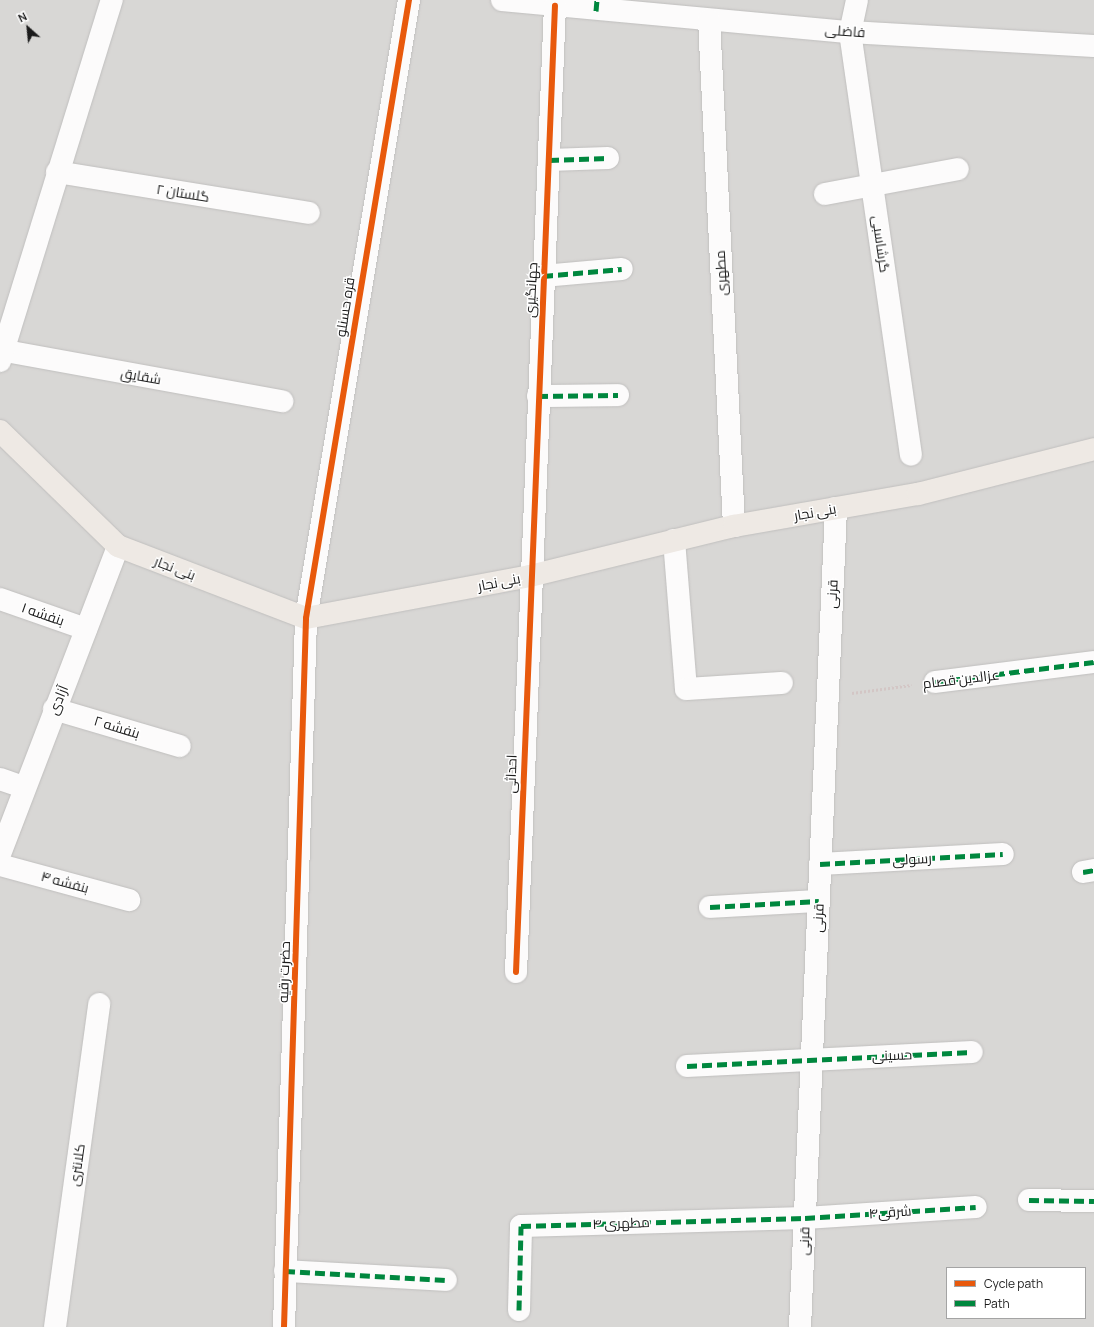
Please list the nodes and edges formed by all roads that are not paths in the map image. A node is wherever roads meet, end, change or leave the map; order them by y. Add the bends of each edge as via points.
1 (112, 0) edge
2 (409, 0) edge
3 (502, 0) edge
4 (857, 0) edge
5 (596, 5) edge
6 (555, 6) junction
7 (709, 20) junction
8 (850, 32) junction
9 (1094, 46) edge
10 (608, 158) dead end
11 (549, 160) junction
12 (958, 169) dead end
13 (57, 172) junction
14 (872, 185) junction
15 (825, 194) dead end
16 (309, 213) dead end
17 (622, 269) dead end
18 (543, 276) junction
19 (1, 354) edge
20 (618, 395) dead end
21 (538, 396) junction
22 (282, 401) dead end
23 (0, 431) edge
24 (1094, 449) edge
25 (911, 455) dead end
26 (836, 508) junction
27 (734, 526) junction
28 (674, 540) junction
29 (118, 546) junction
30 (530, 576) junction
31 (0, 599) edge
32 (306, 618) junction
33 (86, 629) junction
34 (1094, 662) edge
35 (935, 682) road end
36 (782, 683) dead end
37 (54, 709) junction
38 (180, 746) dead end
39 (0, 779) edge
40 (23, 787) junction
41 (0, 854) edge
42 (1003, 854) dead end
43 (820, 864) junction
44 (0, 865) edge
45 (129, 900) dead end
46 (818, 901) junction
47 (710, 907) dead end
48 (516, 972) dead end
49 (98, 1004) dead end
50 (972, 1052) dead end
51 (812, 1058) junction
52 (687, 1066) dead end
53 (1029, 1200) dead end
54 (1094, 1201) edge
55 (976, 1207) dead end
56 (805, 1218) junction
57 (285, 1271) junction
58 (446, 1280) dead end
59 (518, 1310) dead end
60 (55, 1327) edge
61 (284, 1327) edge
62 (800, 1327) edge

1 - 13 street
2 - 32 street, قره حسنلو
3 - 6 street, فاضلی
4 - 8 street
5 - 6 street, فاضلی
5 - 7 street, فاضلی
6 - 11 street, جهانگیری
7 - 8 street, فاضلی
7 - 27 street, مطهری
8 - 9 street, فاضلی
8 - 14 street, گرشاسبی
10 - 11 street
11 - 18 street, جهانگیری
12 - 14 street
13 - 16 street, گلستان ۲
13 - 19 street
14 - 15 street
14 - 25 street, گرشاسبی
17 - 18 street
18 - 21 street, جهانگیری
19 - 22 street, شقایق
20 - 21 street
21 - 30 street, جهانگیری
23 - 29 main road, بنی نجار
24 - 26 main road, بنی نجار via 918,494
26 - 27 main road, بنی نجار
26 - 43 street, قرنی
27 - 28 main road, بنی نجار
28 - 30 main road, بنی نجار
28 - 36 street via 686,689
29 - 32 main road, بنی نجار
29 - 33 street, آزادی
30 - 32 main road, بنی نجار
30 - 48 street, احداثی
31 - 33 street, بنفشه ۱
32 - 57 street, حضرت رقیه
33 - 37 street, آزادی
34 - 35 street, عزالدین قصام
37 - 38 street, بنفشه ۲
37 - 40 street, آزادی
39 - 40 street
40 - 41 street, آزادی
42 - 43 street, رسولی
43 - 46 street, قرنی
44 - 45 street, بنفشه ۴
46 - 47 street
46 - 51 street, قرنی
49 - 60 street, کلانتری
50 - 51 street, حسینی
51 - 52 street, حسینی
51 - 56 street, قرنی
53 - 54 street
55 - 56 street, ۴شرقی
56 - 59 street, مطهری ۴ via 521,1226
56 - 62 street, قرنی
57 - 58 street
57 - 61 street, حضرت رقیه

